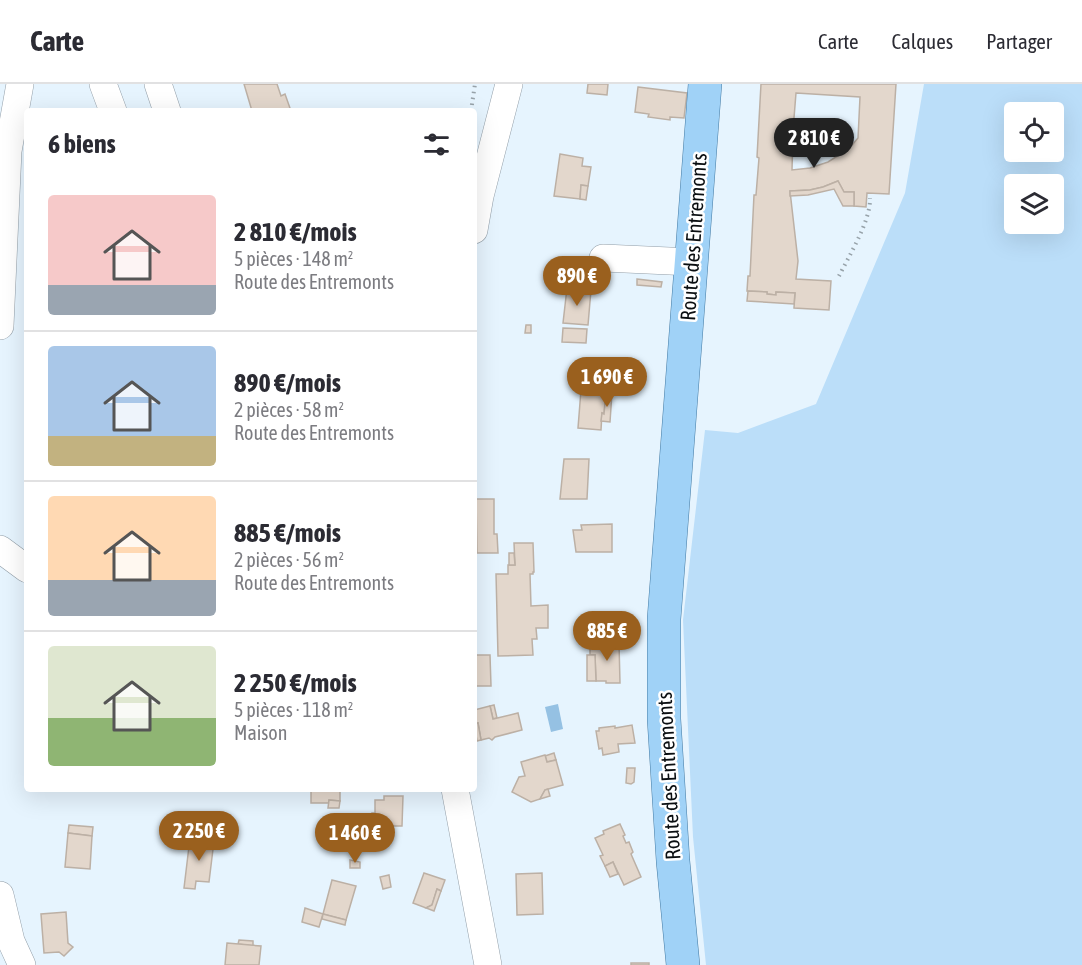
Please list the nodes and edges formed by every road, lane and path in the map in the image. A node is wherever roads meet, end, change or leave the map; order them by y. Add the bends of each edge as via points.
1 (20, 84) edge
2 (103, 84) edge
3 (158, 84) edge
4 (475, 84) edge
5 (509, 84) edge
6 (705, 84) edge
7 (112, 108) edge
8 (166, 108) edge
9 (471, 108) edge
10 (870, 198) dead end
11 (477, 213) edge
12 (603, 258) dead end
13 (692, 262) junction
14 (839, 276) dead end
15 (0, 326) edge
16 (0, 549) edge
17 (24, 567) edge
18 (456, 792) edge
19 (0, 895) edge
20 (22, 965) edge
21 (488, 965) edge
22 (683, 965) edge

1 - 15 street via 8,151
2 - 7 street
3 - 8 street
4 - 9 path
5 - 11 street
6 - 13 main road, Route des Entremonts
10 - 14 path via 863,226
12 - 13 street
13 - 22 main road, Route des Entremonts via 664,619 665,731
16 - 17 street
18 - 21 street
19 - 20 street via 11,941

